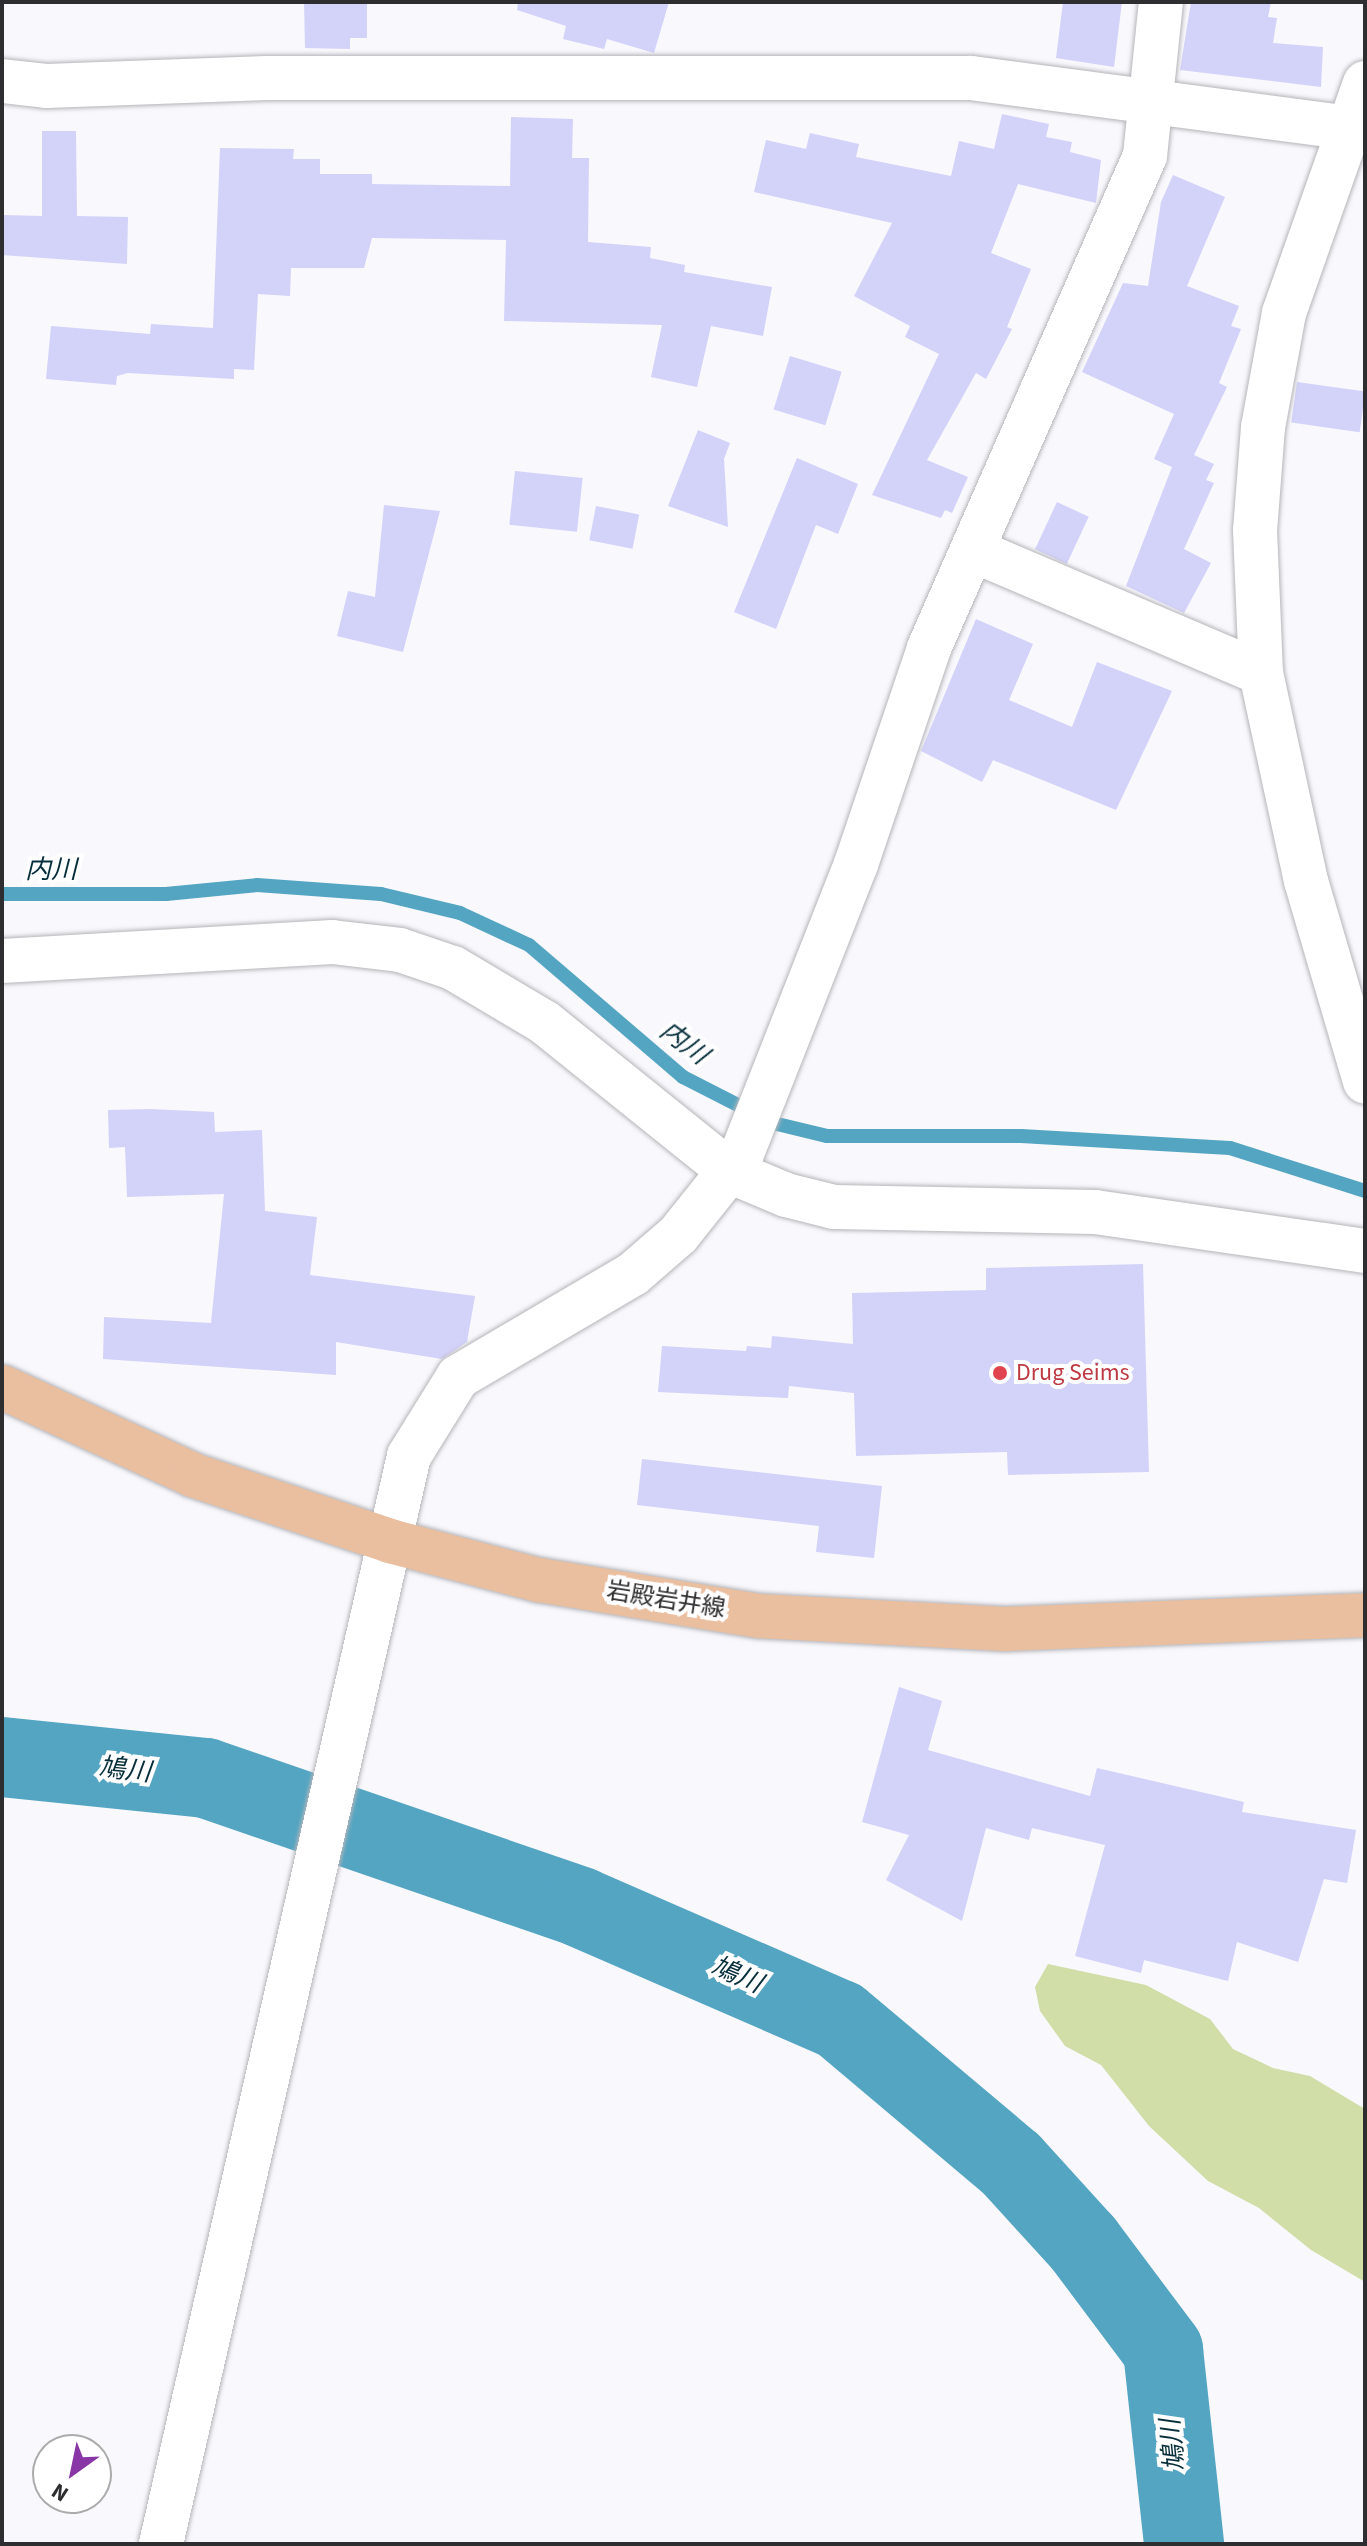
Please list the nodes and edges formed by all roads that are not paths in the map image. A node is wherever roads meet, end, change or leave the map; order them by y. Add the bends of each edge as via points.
1 (1161, 2) edge
2 (2, 81) edge
3 (1365, 83) edge
4 (1149, 102) junction
5 (1356, 129) edge
6 (975, 551) junction
7 (1261, 673) junction
8 (2, 961) edge
9 (1365, 1082) edge
10 (735, 1163) junction
11 (1365, 1251) edge
12 (2, 1387) edge
13 (390, 1541) junction
14 (1365, 1615) edge
15 (161, 2544) edge

1 - 4 street
2 - 4 street via 46,86 804,74 971,78
3 - 5 street
4 - 5 street
4 - 6 street via 1145,156
5 - 7 street via 1284,313 1263,427 1255,530
6 - 7 street
6 - 10 street via 929,648 856,864
7 - 9 street via 1306,881
8 - 10 street via 332,942 400,950 453,968 544,1022
10 - 11 street via 834,1207 1095,1212
10 - 13 street via 678,1235 633,1274 458,1377 409,1456
12 - 13 main road, 岩殿岩井線 via 193,1475
13 - 14 main road, 岩殿岩井線 via 539,1580 759,1616 1006,1629
13 - 15 street

